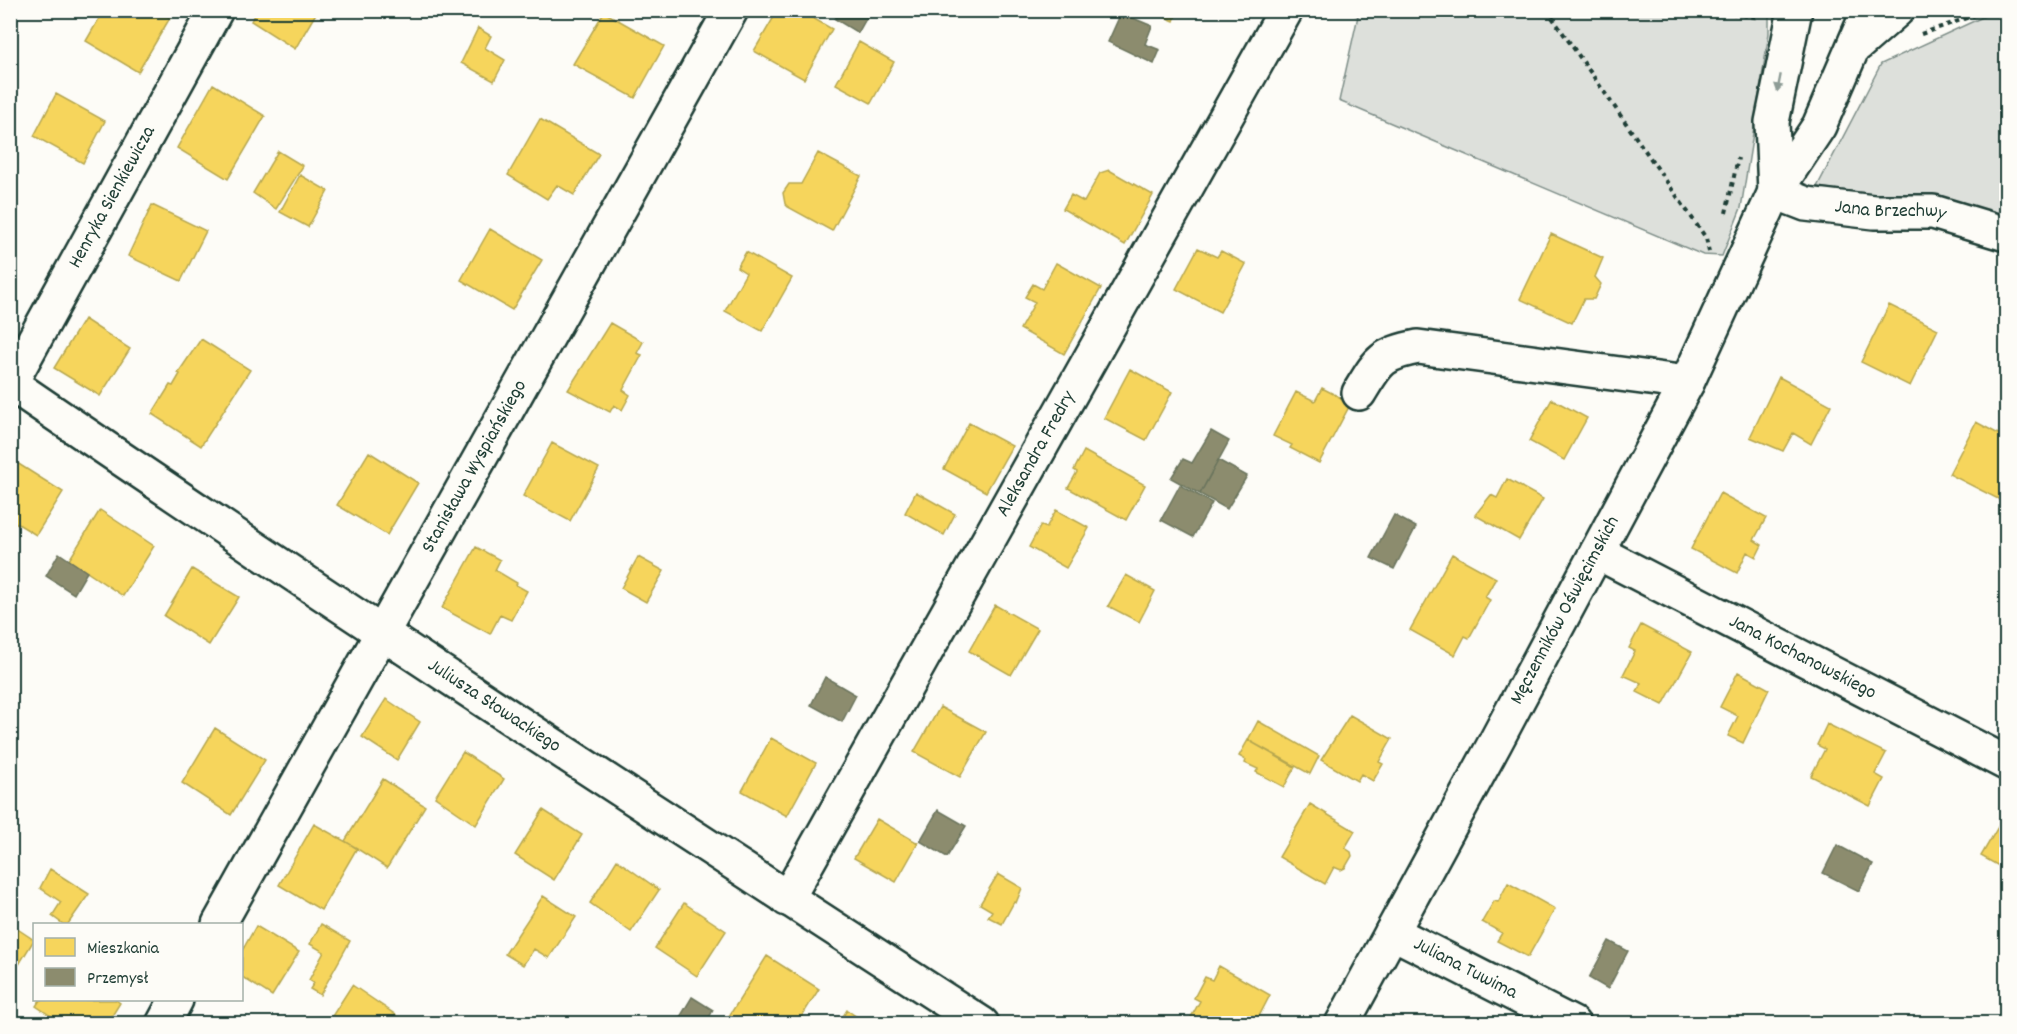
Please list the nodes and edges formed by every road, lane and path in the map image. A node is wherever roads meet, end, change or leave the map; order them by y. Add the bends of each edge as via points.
1 (216, 10) edge
2 (731, 10) edge
3 (1286, 10) edge
4 (1547, 10) edge
5 (1716, 10) edge
6 (1869, 10) edge
7 (1989, 10) edge
8 (1784, 16) edge
9 (1907, 23) edge
10 (1852, 49) junction
11 (1775, 192) junction
12 (2007, 234) edge
13 (1710, 256) dead end
14 (11, 383) edge
15 (1687, 383) junction
16 (1359, 393) dead end
17 (1597, 552) junction
18 (383, 633) junction
19 (2007, 763) edge
20 (787, 899) junction
21 (220, 923) edge
22 (1392, 932) junction
23 (175, 1001) edge
24 (163, 1023) edge
25 (982, 1023) edge
26 (1342, 1023) edge
27 (1573, 1023) edge

1 - 14 street, Henryka Sienkiewicza
2 - 18 street, Stanisława Wyspiańskiego
3 - 20 street, Aleksandra Fredry
4 - 13 path via 1706,238
5 - 8 path
6 - 10 street, Męczenników Oświęcimskich
7 - 9 path
8 -> 11 street, Męczenników Oświęcimskich via 1772,122
9 - 10 street
10 - 11 street, Męczenników Oświęcimskich via 1819,126
11 - 12 street, Jana Brzechwy via 1806,204 1874,212 1934,212
11 - 15 street, Męczenników Oświęcimskich
14 - 18 street, Juliusza Słowackiego
15 - 16 street via 1418,347 1378,362
15 - 17 street, Męczenników Oświęcimskich
17 - 19 street, Jana Kochanowskiego
17 - 22 street, Męczenników Oświęcimskich
18 - 20 street, Juliusza Słowackiego
18 - 21 street, Stanisława Wyspiańskiego
20 - 25 street, Juliusza Słowackiego
22 - 26 street, Męczenników Oświęcimskich
22 - 27 street, Juliana Tuwima
23 - 24 street

